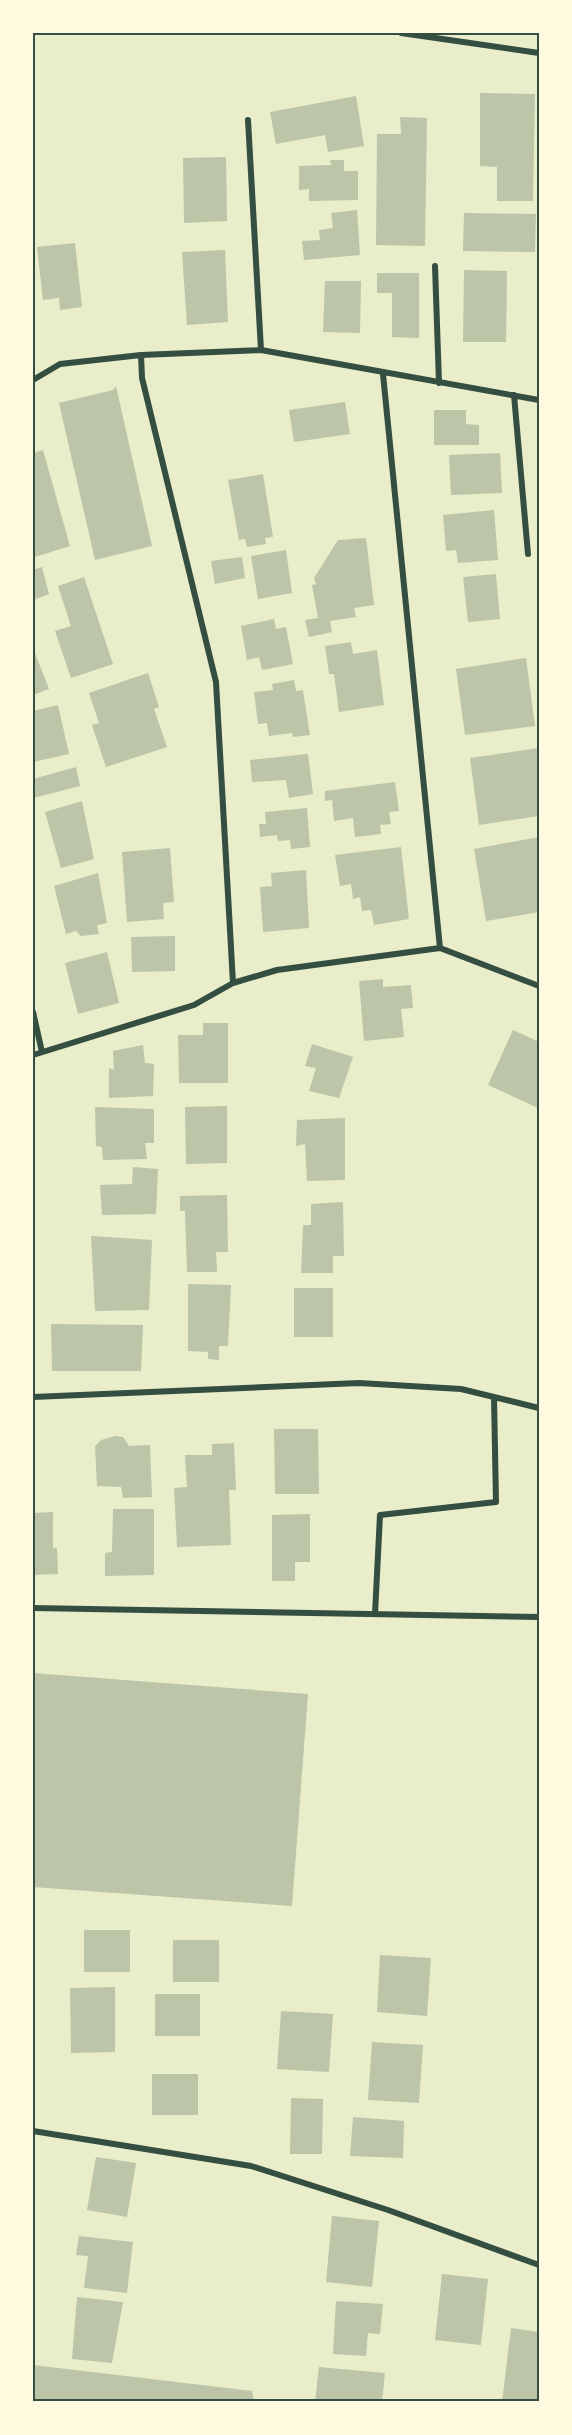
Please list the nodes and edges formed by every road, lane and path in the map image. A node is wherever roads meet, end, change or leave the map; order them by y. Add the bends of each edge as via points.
1 (401, 33) edge
2 (539, 53) edge
3 (248, 120) dead end
4 (435, 266) dead end
5 (261, 350) junction
6 (141, 356) junction
7 (383, 374) junction
8 (33, 380) edge
9 (439, 383) junction
10 (514, 395) junction
11 (539, 400) edge
12 (528, 554) dead end
13 (440, 948) junction
14 (233, 983) junction
15 (539, 986) edge
16 (33, 1012) edge
17 (42, 1052) junction
18 (33, 1055) edge
19 (33, 1396) edge
20 (494, 1397) junction
21 (539, 1408) edge
22 (33, 1608) edge
23 (375, 1614) junction
24 (539, 1617) edge
25 (33, 2131) edge
26 (539, 2265) edge

1 - 2 street
3 - 5 street
4 - 9 street
5 - 6 street
5 - 7 street
6 - 8 street via 60,364
6 - 14 street via 142,378 216,682
7 - 9 street
7 - 13 street
9 - 10 street
10 - 11 street
10 - 12 street
13 - 14 street via 277,970
13 - 15 street
14 - 17 street via 194,1005
16 - 17 street
17 - 18 street
19 - 20 street via 359,1383 461,1389
20 - 21 street
20 - 23 street via 496,1502 380,1515
22 - 23 street
23 - 24 street
25 - 26 street via 251,2166

